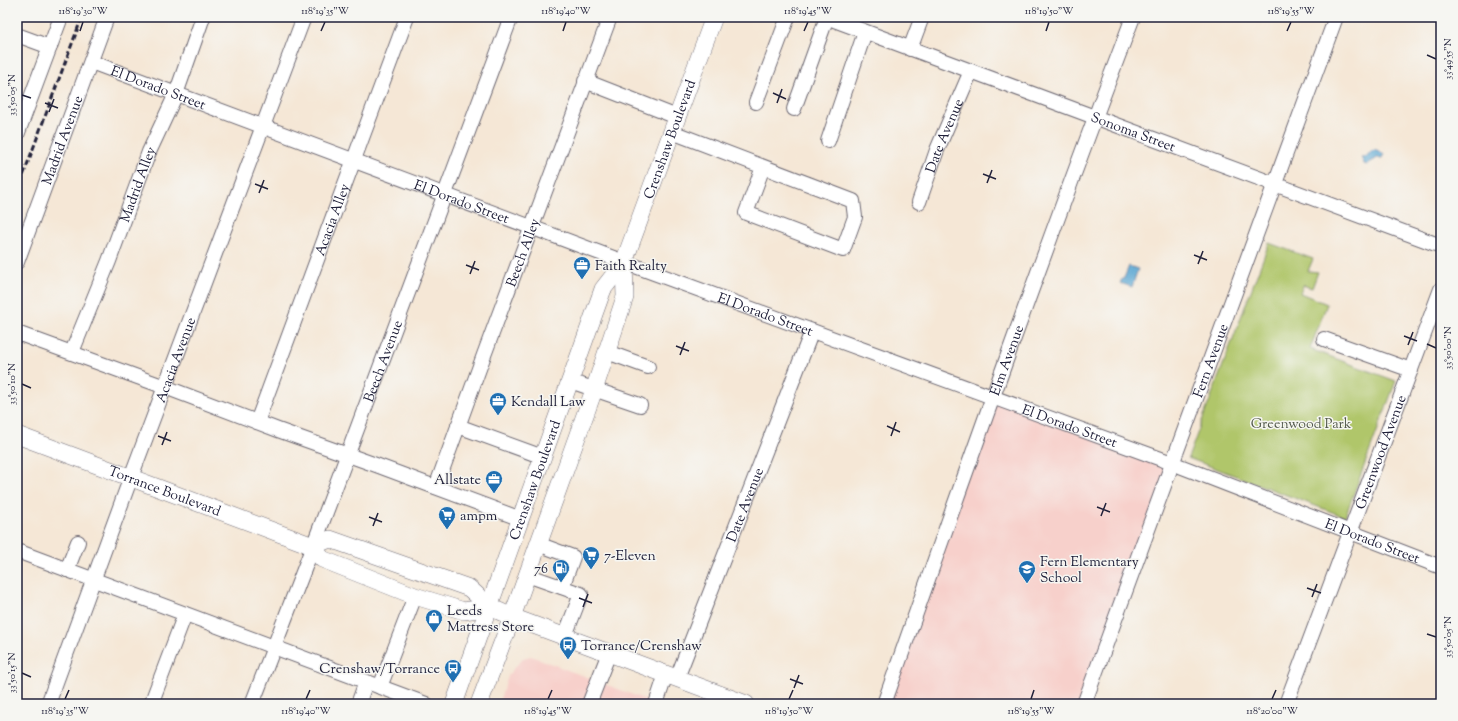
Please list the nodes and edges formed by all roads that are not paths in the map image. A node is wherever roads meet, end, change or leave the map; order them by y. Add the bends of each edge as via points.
1 (61, 17) edge
2 (107, 17) edge
3 (203, 17) edge
4 (304, 17) edge
5 (407, 17) edge
6 (511, 17) edge
7 (610, 17) edge
8 (714, 17) edge
9 (788, 17) edge
10 (826, 17) edge
11 (922, 17) edge
12 (1133, 17) edge
13 (1336, 17) edge
14 (865, 32) junction
15 (17, 35) edge
16 (50, 47) junction
17 (910, 49) junction
18 (91, 62) junction
19 (971, 71) junction
20 (585, 81) junction
21 (176, 94) junction
22 (756, 102) dead end
23 (794, 109) dead end
24 (1094, 117) junction
25 (675, 124) junction
26 (263, 126) junction
27 (17, 135) edge
28 (828, 140) dead end
29 (354, 161) junction
30 (763, 167) junction
31 (1275, 184) junction
32 (445, 195) junction
33 (919, 202) dead end
34 (531, 227) junction
35 (1441, 246) edge
36 (17, 262) edge
37 (624, 262) junction
38 (1441, 289) edge
39 (812, 331) junction
40 (17, 333) edge
41 (1324, 339) dead end
42 (72, 352) junction
43 (607, 352) junction
44 (648, 367) dead end
45 (1411, 370) junction
46 (570, 381) junction
47 (165, 387) junction
48 (594, 390) junction
49 (992, 397) junction
50 (640, 405) dead end
51 (257, 422) junction
52 (458, 426) junction
53 (17, 434) edge
54 (348, 455) junction
55 (543, 457) junction
56 (1172, 463) junction
57 (131, 477) junction
58 (436, 487) junction
59 (521, 519) junction
60 (1352, 532) junction
61 (78, 542) dead end
62 (538, 544) junction
63 (313, 546) junction
64 (17, 551) edge
65 (1441, 567) edge
66 (67, 570) junction
67 (527, 575) junction
68 (93, 580) junction
69 (562, 587) junction
70 (415, 596) junction
71 (490, 607) junction
72 (185, 614) junction
73 (512, 617) junction
74 (565, 636) junction
75 (274, 648) junction
76 (609, 653) junction
77 (672, 676) junction
78 (366, 682) junction
79 (380, 687) junction
80 (48, 704) edge
81 (151, 704) edge
82 (252, 704) edge
83 (358, 704) edge
84 (426, 704) edge
85 (454, 704) edge
86 (479, 704) edge
87 (589, 704) edge
88 (656, 704) edge
89 (746, 704) edge
90 (884, 704) edge
91 (1084, 704) edge
92 (1286, 704) edge

1 - 16 street
2 - 18 street, Madrid Avenue
3 - 21 street, Madrid Alley
4 - 26 street, Acacia Avenue
5 - 29 street, Acacia Alley
6 - 32 street, Beech Avenue
7 - 20 street, Beech Alley
8 - 25 main road, Crenshaw Boulevard
9 - 22 street
10 - 14 street, Sonoma Street
10 - 23 street
11 - 17 street
12 - 24 street, Elm Avenue
13 - 31 street, Fern Avenue
14 - 17 street, Sonoma Street
14 - 28 street
15 - 16 street
16 - 27 street
17 - 19 street, Sonoma Street
18 - 21 street, El Dorado Street
18 - 36 street, Madrid Avenue
19 - 24 street, Sonoma Street
19 - 33 street, Date Avenue via 937,150
20 - 25 street
20 - 34 street, Beech Alley
21 - 26 street, El Dorado Street
21 - 42 street, Madrid Alley via 149,152
24 - 31 street, Sonoma Street
24 - 49 street, Elm Avenue
25 - 30 street
25 - 37 main road, Crenshaw Boulevard
26 - 29 street, El Dorado Street
26 - 47 street, Acacia Avenue
29 - 32 street, El Dorado Street
29 - 51 street, Acacia Alley
30 - 30 street via 853,201 855,217 843,250 746,213
31 - 35 street, Sonoma Street
31 - 56 street, Fern Avenue
32 - 34 street, El Dorado Street
32 - 54 street, Beech Avenue
34 - 37 street, El Dorado Street
34 - 52 street, Beech Alley
37 - 39 street, El Dorado Street
37 - 43 main road, Crenshaw Boulevard via 625,297
37 - 46 main road, Crenshaw Boulevard via 603,289
38 - 45 street, Greenwood Avenue
39 - 49 street, El Dorado Street
39 - 77 street, Date Avenue
40 - 42 street
41 - 45 street
42 - 47 street
43 - 44 street
43 - 48 main road, Crenshaw Boulevard
45 - 60 street, Greenwood Avenue
46 - 48 street
46 - 55 main road, Crenshaw Boulevard
47 - 51 street
47 - 57 street, Acacia Avenue
48 - 50 street
48 - 62 main road, Crenshaw Boulevard
49 - 56 street, El Dorado Street
49 - 90 street, Elm Avenue
51 - 54 street
52 - 55 street
52 - 58 street, Beech Alley
53 - 57 main road, Torrance Boulevard
54 - 58 street
54 - 63 street, Beech Avenue
55 - 59 main road, Crenshaw Boulevard
56 - 60 street, El Dorado Street
56 - 91 street, Fern Avenue
57 - 63 main road, Torrance Boulevard
57 - 68 street, Acacia Avenue
58 - 59 street
59 - 71 main road, Crenshaw Boulevard
60 - 65 street, El Dorado Street
60 - 92 street, Greenwood Avenue
61 - 66 street
62 - 67 main road, Crenshaw Boulevard
62 - 69 street via 573,557
63 - 70 main road, Torrance Boulevard via 322,559
63 - 71 main road via 330,539 355,547 469,588
63 - 75 street, Beech Avenue
64 - 66 street
66 - 68 street
67 - 69 street
67 - 73 main road, Crenshaw Boulevard
68 - 72 street
68 - 80 street, Acacia Avenue
69 - 74 street via 581,594
70 - 71 main road, Torrance Boulevard via 464,611
70 - 79 street
71 - 73 main road
71 - 85 main road, Crenshaw Boulevard
72 - 75 street
72 - 81 street
73 - 74 main road
73 - 86 main road, Crenshaw Boulevard
74 - 76 main road
75 - 78 street
75 - 82 street, Beech Avenue
76 - 77 main road
76 - 87 street
77 - 88 street
77 - 89 main road
78 - 79 street
78 - 83 street
79 - 84 street

